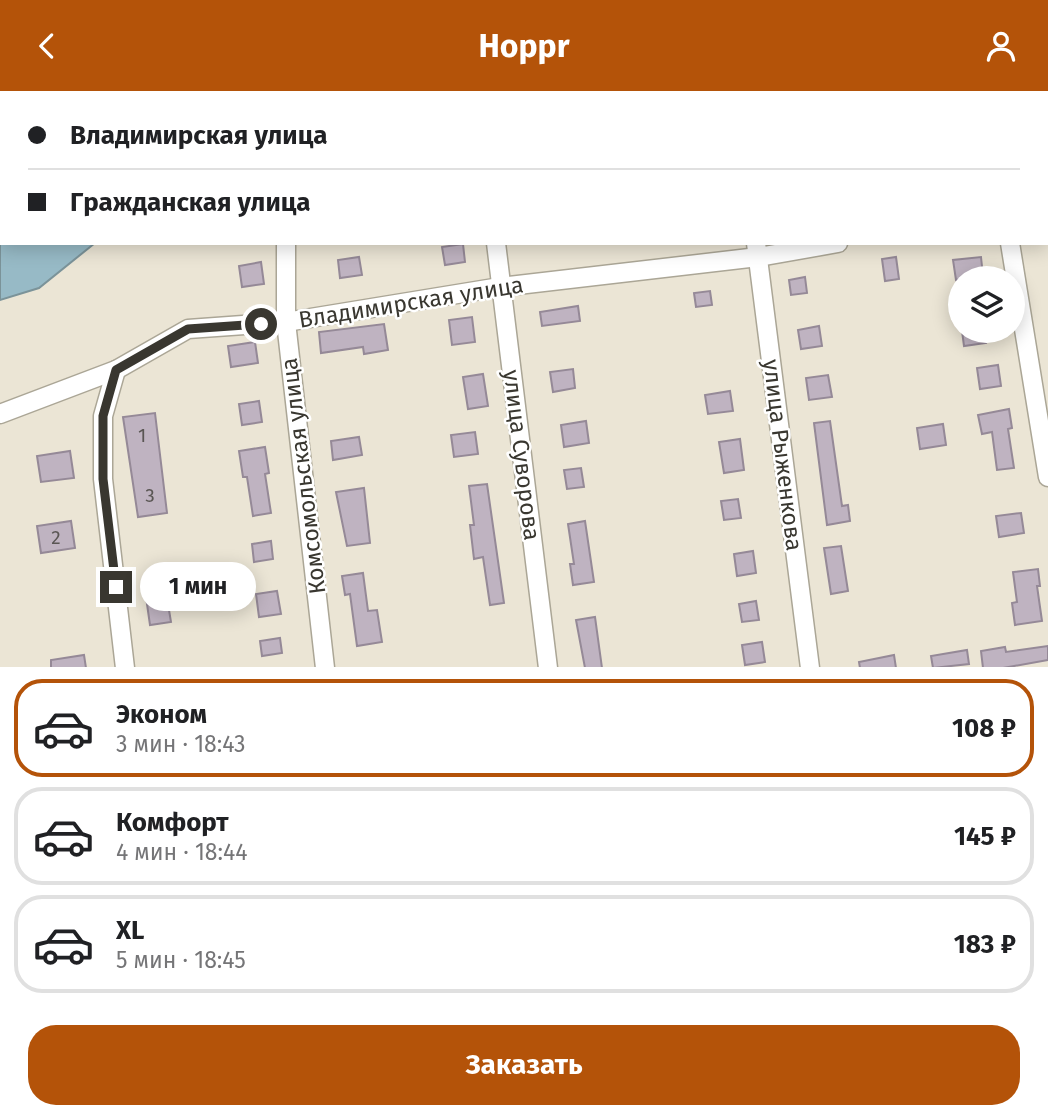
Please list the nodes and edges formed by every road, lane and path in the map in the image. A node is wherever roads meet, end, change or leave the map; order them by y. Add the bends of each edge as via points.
1 (286, 245) edge
2 (496, 245) edge
3 (815, 245) edge
4 (1010, 245) edge
5 (757, 250) edge
6 (500, 287) junction
7 (286, 322) junction
8 (116, 370) junction
9 (0, 414) edge
10 (1048, 477) edge
11 (125, 667) edge
12 (326, 667) edge
13 (548, 667) edge
14 (810, 667) edge

1 - 7 street, Комсомольская улица
2 - 6 street, улица Суворова
3 - 5 street, Владимирская улица
4 - 10 street
5 - 6 street, Владимирская улица
5 - 14 street, улица Рыженкова
6 - 7 street, Владимирская улица
6 - 13 street, улица Суворова
7 - 8 street, Владимирская улица via 188,329
7 - 12 street, Комсомольская улица
8 - 9 street, Владимирская улица
8 - 11 street via 103,416 103,479

